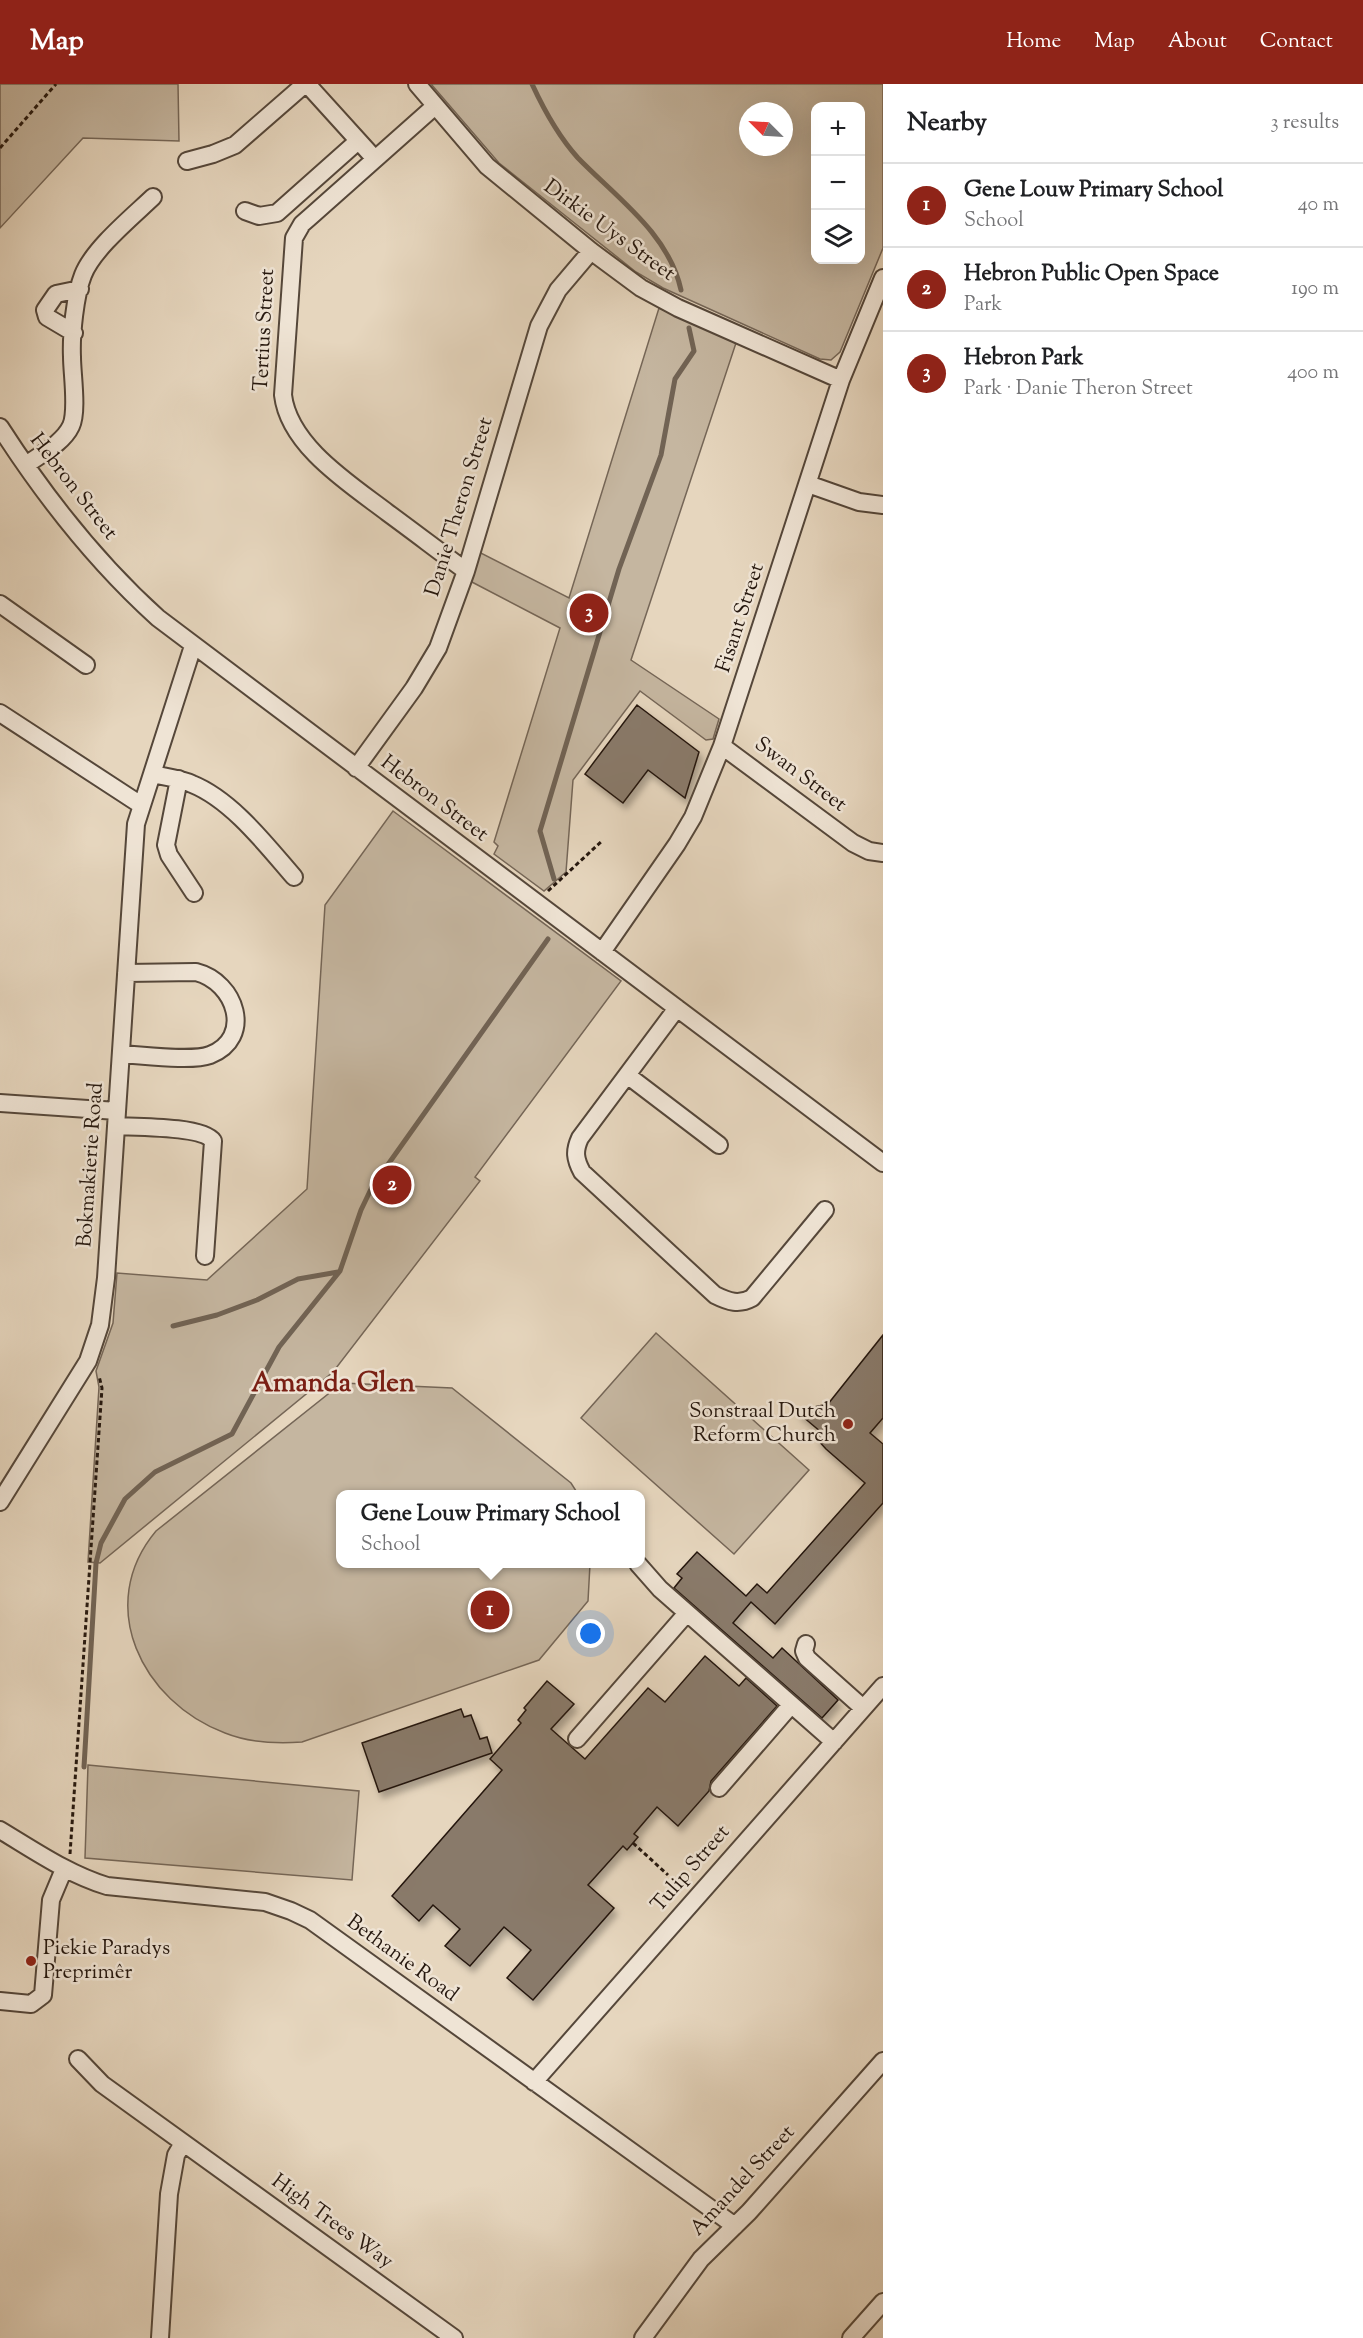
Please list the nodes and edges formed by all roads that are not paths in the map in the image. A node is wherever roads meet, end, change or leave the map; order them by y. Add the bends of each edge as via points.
1 (306, 84) edge
2 (417, 84) edge
3 (435, 106) junction
4 (358, 141) junction
5 (375, 159) junction
6 (187, 161) dead end
7 (153, 197) dead end
8 (245, 211) dead end
9 (591, 251) junction
10 (883, 278) edge
11 (80, 289) junction
12 (74, 333) junction
13 (841, 380) junction
14 (0, 427) edge
15 (26, 465) junction
16 (808, 484) junction
17 (883, 505) edge
18 (466, 571) junction
19 (0, 604) edge
20 (193, 646) junction
21 (86, 665) dead end
22 (0, 713) edge
23 (722, 746) junction
24 (356, 768) junction
25 (152, 774) junction
26 (178, 779) junction
27 (141, 805) junction
28 (883, 854) edge
29 (294, 877) dead end
30 (194, 893) dead end
31 (602, 952) junction
32 (126, 973) junction
33 (677, 1008) junction
34 (121, 1054) junction
35 (627, 1075) junction
36 (0, 1103) edge
37 (117, 1118) junction
38 (719, 1145) dead end
39 (883, 1163) edge
40 (825, 1209) dead end
41 (205, 1256) dead end
42 (0, 1502) edge
43 (642, 1568) edge
44 (687, 1614) junction
45 (806, 1644) dead end
46 (883, 1686) edge
47 (791, 1705) junction
48 (863, 1708) junction
49 (577, 1739) dead end
50 (834, 1742) junction
51 (719, 1788) dead end
52 (0, 1830) edge
53 (66, 1870) junction
54 (0, 2001) edge
55 (78, 2059) dead end
56 (883, 2061) edge
57 (534, 2082) junction
58 (183, 2143) junction
59 (735, 2226) junction
60 (883, 2302) edge
61 (160, 2338) edge
62 (454, 2338) edge
63 (643, 2338) edge
64 (851, 2338) edge

1 - 4 street
1 - 6 street via 235,145
2 - 3 street, Dirkie Uys Street
3 - 5 street, Tertius Street
3 - 9 street, Dirkie Uys Street via 487,166
4 - 5 street
4 - 8 street via 277,213 259,216
5 - 18 street, Tertius Street via 302,224 294,238 284,402 315,454
7 - 11 street via 89,261
9 - 13 street, Dirkie Uys Street via 641,288 678,308
9 - 18 street, Danie Theron Street via 558,290 539,326
10 - 13 street, Fisant Street
11 - 12 street
11 - 12 street via 56,294 45,310 47,317
12 - 15 street via 72,425
13 - 16 street, Fisant Street
14 - 15 street, Hebron Street
15 - 20 street, Hebron Street via 113,574
16 - 17 street via 859,502
16 - 23 street, Fisant Street
18 - 24 street, Danie Theron Street via 429,664
19 - 21 street
20 - 24 street, Hebron Street
20 - 25 street, Bokmakierie Road
22 - 27 street
23 - 28 street, Swan Street via 853,843
23 - 31 street, Fisant Street via 693,818
24 - 31 street, Hebron Street
25 - 26 street
25 - 27 street, Bokmakierie Road
26 - 29 street via 202,789 243,820
26 - 30 street via 166,845
27 - 32 street, Bokmakierie Road via 136,824
31 - 33 street, Hebron Street
32 - 34 street, Bokmakierie Road
32 - 34 street via 203,974 223,987 232,1001 235,1017 229,1039 211,1054
33 - 35 street
33 - 39 street, Hebron Street
34 - 37 street, Bokmakierie Road
35 - 38 street
35 - 40 street via 580,1138 577,1163 582,1172 715,1295 735,1302 752,1298
36 - 37 street
37 - 41 street via 205,1133 213,1141
37 - 42 street, Bokmakierie Road via 100,1325 88,1361
43 - 44 street
44 - 47 street
44 - 49 street
45 - 48 street via 807,1658
46 - 48 street, Tulip Street
47 - 50 street
47 - 51 street
48 - 50 street, Tulip Street
50 - 57 street, Tulip Street
52 - 53 street, Bethanie Road
53 - 54 street via 51,1900 43,1995 31,2004
53 - 57 street, Bethanie Road via 108,1886 251,1900 291,1911 310,1920
55 - 58 street, High Trees Way via 102,2084
56 - 59 street, Amandel Street
57 - 59 street, Bethanie Road
58 - 61 street via 176,2155 169,2194
58 - 62 street, High Trees Way
59 - 63 street, Amandel Street via 702,2259
60 - 64 street

